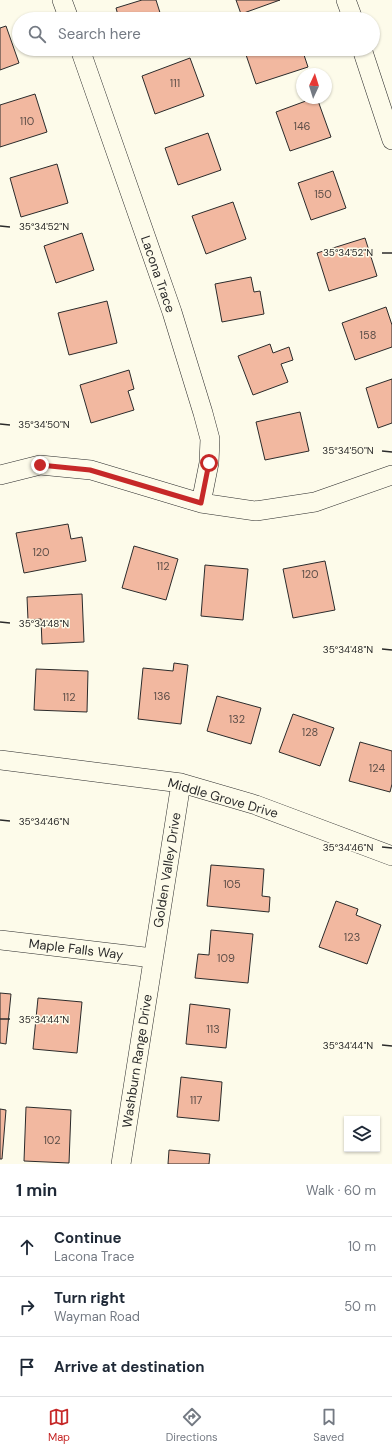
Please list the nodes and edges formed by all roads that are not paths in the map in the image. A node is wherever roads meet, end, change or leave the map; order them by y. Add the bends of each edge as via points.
1 (62, 0) edge
2 (346, 0) edge
3 (66, 12) edge
4 (350, 12) edge
5 (82, 56) edge
6 (364, 56) edge
7 (392, 140) edge
8 (0, 475) edge
9 (392, 475) edge
10 (201, 503) junction
11 (0, 760) edge
12 (180, 783) junction
13 (392, 856) edge
14 (0, 940) edge
15 (152, 958) junction
16 (121, 1164) edge

1 - 3 street
2 - 4 street
5 - 10 street, Lacona Trace via 172,312 210,439 209,463
6 - 7 street
8 - 10 street via 40,465 90,470
9 - 10 street via 315,502 256,511
11 - 12 street, Middle Grove Drive
12 - 13 street, Middle Grove Drive via 256,805
12 - 15 street, Golden Valley Drive
14 - 15 street, Maple Falls Way
15 - 16 street, Washburn Range Drive

